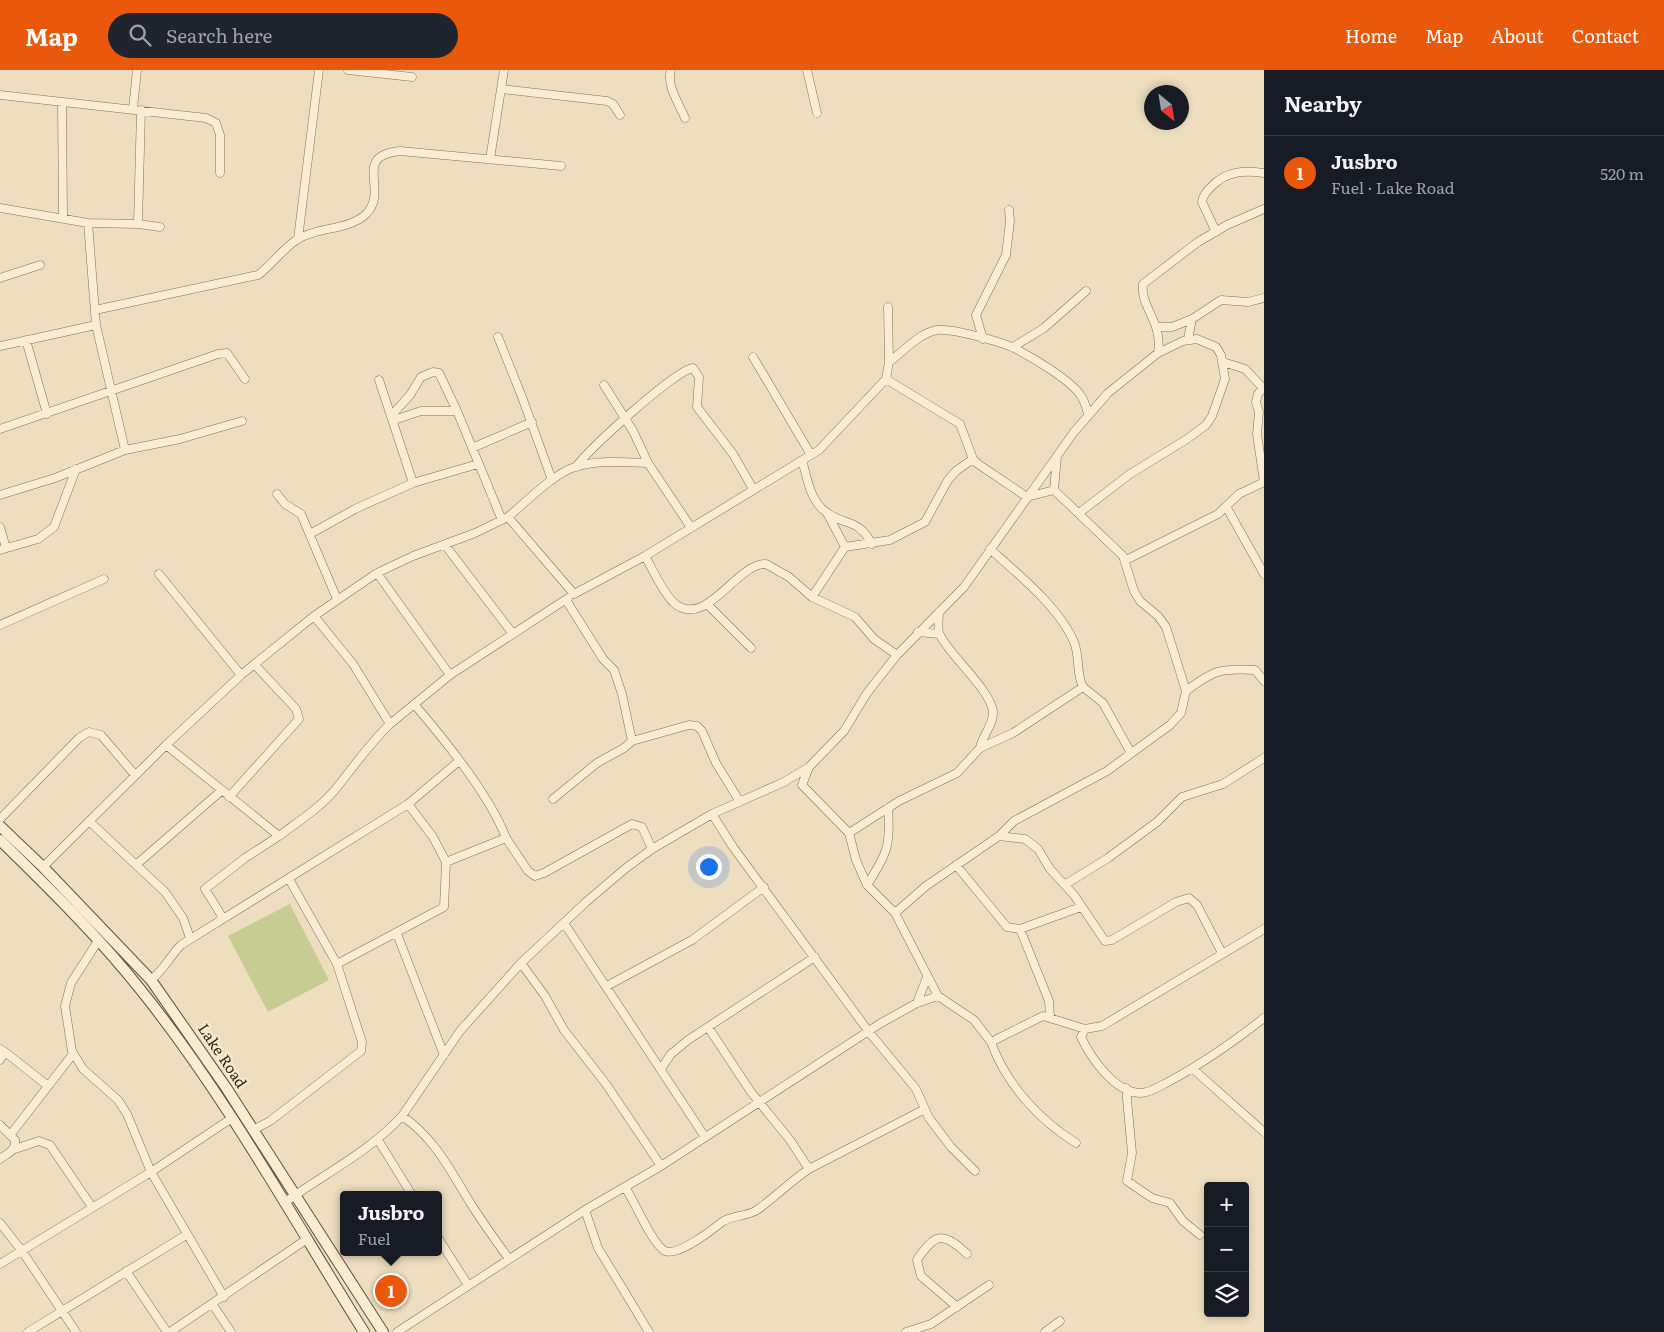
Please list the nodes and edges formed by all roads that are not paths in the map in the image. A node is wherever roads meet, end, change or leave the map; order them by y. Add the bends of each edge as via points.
1 (137, 70) edge
2 (319, 70) edge
3 (348, 70) edge
4 (504, 70) edge
5 (671, 70) edge
6 (807, 70) edge
7 (412, 77) dead end
8 (502, 89) junction
9 (0, 95) edge
10 (62, 102) junction
11 (137, 110) junction
12 (816, 113) dead end
13 (620, 115) dead end
14 (685, 118) dead end
15 (490, 159) junction
16 (561, 166) dead end
17 (220, 173) dead end
18 (1264, 173) edge
19 (0, 208) edge
20 (1264, 209) edge
21 (1009, 210) dead end
22 (63, 218) junction
23 (88, 223) junction
24 (138, 224) junction
25 (160, 227) dead end
26 (1216, 232) junction
27 (298, 239) junction
28 (40, 265) dead end
29 (0, 278) edge
30 (1086, 291) dead end
31 (1264, 298) edge
32 (888, 307) dead end
33 (95, 310) junction
34 (1192, 319) junction
35 (96, 325) junction
36 (1158, 327) junction
37 (498, 337) dead end
38 (983, 339) junction
39 (1188, 339) junction
40 (26, 340) junction
41 (0, 346) edge
42 (1013, 347) junction
43 (1158, 353) junction
44 (753, 357) dead end
45 (890, 362) junction
46 (1223, 362) junction
47 (245, 379) dead end
48 (886, 379) junction
49 (379, 380) dead end
50 (604, 385) dead end
51 (1263, 388) edge
52 (111, 390) junction
53 (457, 411) junction
54 (47, 414) junction
55 (1088, 414) junction
56 (393, 418) junction
57 (626, 419) junction
58 (242, 421) dead end
59 (532, 422) junction
60 (0, 429) edge
61 (472, 448) junction
62 (125, 450) junction
63 (811, 454) junction
64 (1057, 456) junction
65 (973, 459) junction
66 (802, 460) junction
67 (648, 463) junction
68 (478, 464) junction
69 (576, 466) junction
70 (76, 470) junction
71 (552, 480) junction
72 (413, 482) junction
73 (1264, 482) edge
74 (753, 489) junction
75 (1054, 490) junction
76 (0, 494) edge
77 (277, 494) dead end
78 (1027, 497) junction
79 (1226, 508) junction
80 (827, 513) junction
81 (1079, 513) junction
82 (505, 518) junction
83 (690, 526) junction
84 (0, 527) edge
85 (310, 534) junction
86 (872, 544) junction
87 (445, 545) junction
88 (846, 548) junction
89 (3, 549) edge
90 (990, 549) junction
91 (645, 556) junction
92 (1126, 560) junction
93 (377, 573) junction
94 (159, 574) dead end
95 (1264, 574) edge
96 (104, 580) dead end
97 (574, 594) junction
98 (812, 597) junction
99 (338, 600) junction
100 (566, 600) junction
101 (707, 604) junction
102 (939, 612) junction
103 (314, 616) junction
104 (0, 623) edge
105 (918, 632) junction
106 (513, 634) junction
107 (939, 634) junction
108 (751, 648) dead end
109 (897, 655) junction
110 (255, 665) junction
111 (1264, 667) edge
112 (1255, 670) junction
113 (241, 675) junction
114 (450, 675) junction
115 (1264, 681) edge
116 (1083, 687) junction
117 (1186, 691) junction
118 (414, 704) junction
119 (390, 724) junction
120 (632, 741) junction
121 (166, 745) junction
122 (980, 748) junction
123 (1131, 753) junction
124 (1264, 758) edge
125 (459, 762) junction
126 (810, 767) junction
127 (135, 775) junction
128 (784, 782) junction
129 (802, 785) junction
130 (221, 791) junction
131 (229, 796) junction
132 (553, 799) dead end
133 (740, 802) junction
134 (408, 804) junction
135 (888, 808) junction
136 (712, 814) junction
137 (0, 819) edge
138 (89, 821) junction
139 (0, 826) edge
140 (849, 833) junction
141 (279, 836) junction
142 (999, 836) junction
143 (506, 838) junction
144 (0, 840) edge
145 (652, 849) junction
146 (446, 862) junction
147 (137, 864) junction
148 (956, 865) junction
149 (44, 867) junction
150 (289, 879) junction
151 (1066, 884) junction
152 (867, 885) junction
153 (764, 887) junction
154 (1082, 907) junction
155 (895, 913) junction
156 (223, 918) junction
157 (564, 923) junction
158 (1020, 929) junction
159 (1264, 929) edge
160 (397, 934) junction
161 (190, 938) junction
162 (98, 941) junction
163 (1222, 953) junction
164 (815, 957) junction
165 (521, 963) junction
166 (338, 964) junction
167 (926, 977) junction
168 (151, 980) junction
169 (607, 986) junction
170 (938, 996) junction
171 (917, 1003) junction
172 (1050, 1017) junction
173 (1264, 1018) edge
174 (708, 1027) junction
175 (1085, 1029) junction
176 (868, 1032) junction
177 (991, 1042) junction
178 (2, 1051) edge
179 (73, 1054) junction
180 (444, 1055) junction
181 (0, 1060) edge
182 (661, 1069) junction
183 (1193, 1069) junction
184 (48, 1086) junction
185 (1126, 1088) junction
186 (758, 1102) junction
187 (925, 1109) junction
188 (402, 1116) junction
189 (232, 1118) junction
190 (0, 1125) edge
191 (253, 1130) junction
192 (1264, 1132) edge
193 (11, 1134) junction
194 (705, 1137) junction
195 (378, 1140) junction
196 (1076, 1143) dead end
197 (15, 1149) junction
198 (0, 1159) edge
199 (661, 1166) junction
200 (809, 1170) junction
201 (975, 1171) dead end
202 (151, 1172) junction
203 (626, 1187) junction
204 (410, 1191) edge
205 (294, 1195) junction
206 (284, 1203) junction
207 (92, 1207) junction
208 (585, 1210) junction
209 (0, 1223) edge
210 (1200, 1234) dead end
211 (186, 1235) junction
212 (308, 1239) junction
213 (442, 1244) edge
214 (22, 1251) junction
215 (967, 1254) dead end
216 (509, 1259) junction
217 (0, 1264) edge
218 (126, 1271) junction
219 (468, 1285) junction
220 (989, 1285) dead end
221 (224, 1297) junction
222 (213, 1305) junction
223 (957, 1307) junction
224 (62, 1310) junction
225 (1060, 1321) dead end
226 (28, 1332) edge
227 (76, 1332) edge
228 (168, 1332) edge
229 (231, 1332) edge
230 (364, 1332) edge
231 (383, 1332) edge
232 (397, 1332) edge
233 (649, 1332) edge
234 (906, 1332) edge
235 (1045, 1332) edge

1 - 11 street
2 - 27 street
3 - 7 street
4 - 8 street
5 - 14 street via 671,86
6 - 12 street
8 - 13 street via 607,101 614,104
8 - 15 street
9 - 10 street
10 - 11 street
10 - 22 street
11 - 17 street via 206,118 216,123 220,135
11 - 24 street
15 - 16 street
15 - 27 street via 400,151 384,153 374,168 373,205 365,216 350,224
18 - 26 street via 1230,173 1207,191 1201,201
19 - 22 street
20 - 26 street
21 - 38 street via 1004,260 976,315
22 - 23 street
23 - 24 street
23 - 33 street
24 - 25 street
26 - 36 street via 1143,284 1144,296
27 - 33 street via 271,266 258,274
28 - 29 street
30 - 42 street via 1044,328
31 - 34 street via 1248,302 1221,300
32 - 45 street
33 - 35 street
34 - 36 street via 1172,327
34 - 39 street
35 - 40 street
35 - 52 street
36 - 43 street
37 - 59 street
38 - 42 street
38 - 45 street via 936,330 915,341
39 - 43 street
39 - 46 street via 1216,347
40 - 41 street
40 - 54 street
42 - 55 street via 1068,382 1084,400
43 - 55 street via 1131,373
44 - 63 street
45 - 48 street
46 - 51 street via 1245,368
46 - 81 street via 1225,379 1206,424 1130,474
47 - 52 street via 227,353
48 - 63 street via 828,441
48 - 65 street via 960,424
49 - 56 street
50 - 57 street
51 - 73 street via 1256,402
52 - 54 street
52 - 62 street
53 - 56 street via 421,411
53 - 56 street via 438,372 421,377
53 - 61 street
54 - 60 street
55 - 64 street
56 - 72 street
57 - 67 street
57 - 69 street
57 - 74 street via 676,377 693,368 699,377 698,407 733,454
58 - 62 street via 180,439
59 - 61 street
59 - 71 street
61 - 68 street
62 - 70 street
63 - 66 street
64 - 75 street
64 - 78 street
65 - 78 street
65 - 86 street via 948,480 928,520 905,533
66 - 74 street
66 - 80 street via 812,494
67 - 69 street via 614,461
67 - 83 street
68 - 72 street
68 - 82 street
69 - 71 street
70 - 76 street
70 - 89 street via 54,527 38,539
71 - 82 street
72 - 85 street
73 - 79 street via 1239,494
74 - 83 street
75 - 78 street
75 - 81 street
77 - 85 street via 285,504 299,510
78 - 90 street
79 - 92 street
79 - 95 street
80 - 86 street via 860,527
80 - 88 street
81 - 92 street
82 - 87 street
82 - 97 street
83 - 91 street
84 - 89 street
85 - 99 street
86 - 88 street
87 - 93 street
87 - 106 street
88 - 98 street
90 - 102 street via 964,587
90 - 116 street via 1045,602 1068,631 1079,659
91 - 97 street
91 - 101 street via 672,600 685,608
92 - 117 street via 1134,591 1166,627
93 - 99 street
93 - 114 street
94 - 113 street
96 - 104 street
97 - 100 street
98 - 101 street via 789,578 761,564 754,566
98 - 109 street via 855,617 870,635
99 - 103 street
100 - 106 street
100 - 120 street via 603,659 614,670
101 - 108 street
102 - 105 street
102 - 107 street
103 - 110 street
103 - 119 street via 353,664
105 - 107 street
105 - 109 street
106 - 114 street
107 - 122 street via 986,696 993,711
109 - 126 street via 867,692 844,731
110 - 113 street
110 - 131 street via 296,709 299,719
111 - 112 street
112 - 115 street
112 - 117 street via 1218,670
113 - 121 street
114 - 118 street
116 - 122 street via 1007,737
116 - 123 street via 1103,703
117 - 123 street via 1176,720
118 - 119 street
118 - 125 street
119 - 141 street via 376,737 339,786
120 - 132 street via 596,763
120 - 133 street via 680,726 697,726
121 - 127 street
121 - 130 street
122 - 135 street via 957,773
123 - 142 street via 1107,771 1023,815
124 - 151 street via 1223,784 1182,797 1157,822
125 - 134 street
125 - 143 street via 500,822
126 - 128 street
126 - 129 street
127 - 137 street via 101,735 89,732 79,738
127 - 138 street
128 - 129 street
128 - 133 street
129 - 140 street
130 - 131 street
130 - 147 street
131 - 141 street
133 - 136 street
134 - 146 street via 433,837
134 - 150 street
135 - 140 street
135 - 152 street via 888,846
136 - 145 street
136 - 153 street
138 - 147 street
138 - 149 street
139 - 149 main road, Lake Road
140 - 152 street
141 - 156 street via 205,889
142 - 148 street
142 - 151 street via 1030,842
143 - 145 street via 528,872 535,876 632,824 642,827
143 - 146 street
144 - 162 main road, Lake Road
145 - 157 street
146 - 160 street via 444,907
147 - 161 street via 178,908
148 - 155 street
148 - 158 street via 1004,924
149 - 168 main road, Lake Road
150 - 156 street
150 - 166 street
151 - 154 street
152 - 155 street
153 - 164 street
153 - 169 street via 692,940
154 - 158 street
154 - 163 street via 1102,939 1108,941 1176,902 1189,898
155 - 167 street
156 - 161 street
157 - 165 street
157 - 169 street
158 - 172 street via 1049,1001
159 - 163 street
160 - 166 street
160 - 180 street
161 - 168 street
162 - 179 street via 71,983 65,1006
162 - 189 main road, Lake Road via 145,995
163 - 175 street via 1109,1023
164 - 174 street
164 - 176 street
165 - 180 street via 460,1031
165 - 199 street via 564,1030 606,1084
166 - 191 street via 362,1042 361,1051 270,1121
167 - 170 street
167 - 171 street
168 - 191 main road, Lake Road
169 - 182 street
170 - 171 street
170 - 177 street via 974,1020
171 - 176 street
172 - 175 street
172 - 177 street via 1039,1017
173 - 183 street via 1234,1043
174 - 182 street via 672,1054
174 - 186 street
175 - 185 street via 1081,1037 1098,1066
176 - 186 street
176 - 187 street via 916,1089
177 - 196 street via 998,1060 1032,1107 1057,1132
178 - 181 street
178 - 184 street
179 - 184 street
179 - 202 street via 83,1069 118,1100
180 - 188 street
182 - 194 street
183 - 185 street via 1145,1093
183 - 192 street
184 - 193 street
185 - 210 street via 1132,1153 1127,1181 1152,1198 1170,1203 1183,1221
186 - 194 street
186 - 200 street via 790,1140
187 - 200 street
187 - 201 street via 951,1147
188 - 195 street
188 - 216 street via 430,1139
189 - 202 street
189 - 206 main road, Lake Road
190 - 193 street
191 - 205 main road, Lake Road
193 - 197 street
194 - 199 street
195 - 204 street
195 - 205 street
197 - 198 street
197 - 207 street via 39,1141 50,1145
199 - 203 street
200 - 203 street via 756,1211 727,1219 709,1233 672,1252 664,1251 648,1232
202 - 207 street
202 - 211 street
203 - 208 street
205 - 206 street
205 - 231 main road, Lake Road
206 - 212 main road, Lake Road
207 - 214 street
208 - 216 street
208 - 233 street via 598,1248
209 - 214 street
211 - 218 street
211 - 221 street
212 - 221 street
212 - 230 main road, Lake Road
213 - 219 street
214 - 217 street
214 - 224 street
215 - 223 street via 952,1240 940,1238 927,1245 917,1260 920,1276
216 - 219 street
218 - 224 street
218 - 228 street
219 - 232 street
220 - 223 street
221 - 222 street
222 - 228 street
222 - 229 street
223 - 234 street via 928,1326
224 - 226 street
224 - 227 street
225 - 235 street

